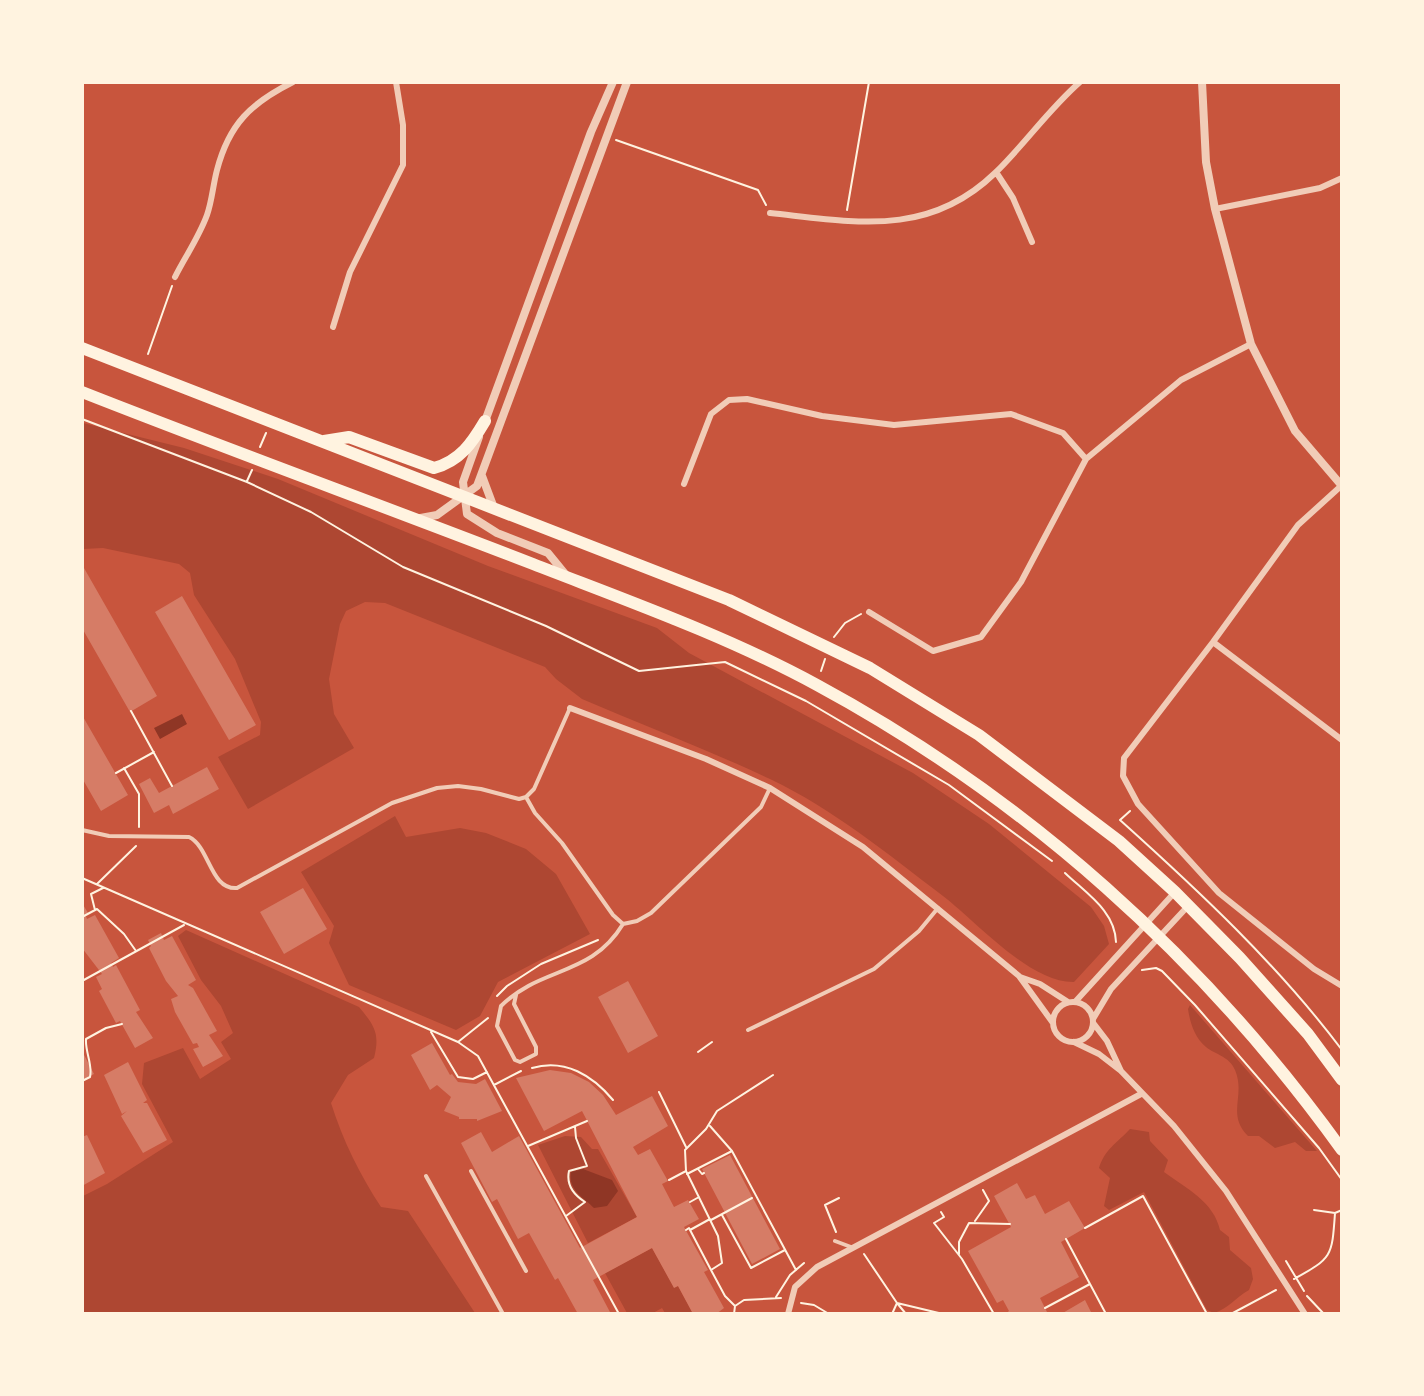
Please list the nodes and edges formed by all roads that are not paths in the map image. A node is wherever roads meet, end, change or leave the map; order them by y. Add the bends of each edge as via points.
1 (293, 82) edge
2 (396, 82) edge
3 (613, 82) edge
4 (627, 82) edge
5 (1080, 82) edge
6 (1202, 82) edge
7 (996, 172) junction
8 (1341, 178) edge
9 (1215, 209) junction
10 (770, 213) road end
11 (1032, 242) dead end
12 (174, 277) road end
13 (333, 327) dead end
14 (1251, 344) junction
15 (82, 348) edge
16 (84, 394) edge
17 (485, 421) junction
18 (324, 441) junction
19 (1086, 459) junction
20 (482, 476) junction
21 (684, 484) dead end
22 (1341, 486) edge
23 (464, 497) junction
24 (494, 508) junction
25 (414, 519) junction
26 (568, 578) junction
27 (869, 612) dead end
28 (1213, 642) junction
29 (570, 708) joint
30 (1341, 740) edge
31 (770, 788) junction
32 (526, 797) junction
33 (82, 830) edge
34 (1175, 892) junction
35 (1188, 906) junction
36 (938, 907) junction
37 (1146, 922) junction
38 (623, 924) junction
39 (1159, 935) junction
40 (1019, 976) junction
41 (1341, 986) edge
42 (516, 995) junction
43 (1072, 1002) junction
44 (1094, 1022) junction
45 (1053, 1023) junction
46 (748, 1030) dead end
47 (1074, 1042) junction
48 (1121, 1071) junction
49 (1341, 1080) edge
50 (1141, 1094) junction
51 (1341, 1150) edge
52 (471, 1170) dead end
53 (426, 1176) dead end
54 (835, 1241) road end
55 (857, 1245) junction
56 (526, 1270) dead end
57 (503, 1314) edge
58 (788, 1314) edge
59 (1305, 1314) edge

1 - 12 street via 267,95 229,135 207,215
2 - 13 street via 403,125 403,165 350,272
3 - 17 street
4 - 20 street
5 - 7 street
6 - 9 street via 1206,162
7 - 10 street via 961,200 920,217 882,223
7 - 11 street via 1013,198
8 - 9 street via 1320,188
9 - 14 street
14 - 19 street via 1181,380
14 - 22 street via 1295,431
15 - 18 highway
16 - 25 highway
17 - 18 highway via 457,458 434,468 348,437
17 - 23 street via 463,482
18 - 23 highway
19 - 21 street via 1063,433 1011,414 894,425 738,399 729,400 711,414
19 - 27 street via 1021,582 981,637 933,651
20 - 23 street
20 - 24 street
22 - 28 street via 1298,525
23 - 24 highway
23 - 25 street via 437,514
23 - 26 street via 467,514 478,523 548,553
24 - 34 highway via 729,600 870,668 979,735 1119,841
25 - 26 highway
26 - 37 highway via 765,660 867,714 978,784 1062,848
28 - 30 street
28 - 41 street via 1124,758 1123,776 1138,804 1219,893
29 - 31 street via 706,759
29 - 32 lane via 536,785
31 - 36 street via 863,847
31 - 38 lane via 761,807 653,912
32 - 33 lane via 519,799 458,786 415,793 232,889 218,879 193,839 109,836
32 - 38 lane via 534,813 562,843
34 - 35 highway
34 - 37 street
35 - 39 street
35 - 49 highway via 1308,1034
36 - 40 street
36 - 46 lane via 919,931 874,969
37 - 39 highway
37 - 43 street
38 - 42 lane via 596,956 550,975
39 - 44 street via 1111,989
39 - 51 highway via 1243,1024
40 - 43 street
40 - 45 street
42 - 42 lane via 514,1004 536,1047 536,1054 520,1062 515,1060 497,1026 501,1006
43 - 44 street via 1087,1007
43 - 45 street via 1057,1010
44 - 47 street via 1089,1035
44 - 48 street
45 - 47 street via 1058,1035
47 - 48 street
48 - 50 street
50 - 55 street
50 - 59 street via 1174,1126 1215,1177
52 - 56 lane
53 - 57 lane
54 - 55 lane
55 - 58 street via 800,1280 791,1294

